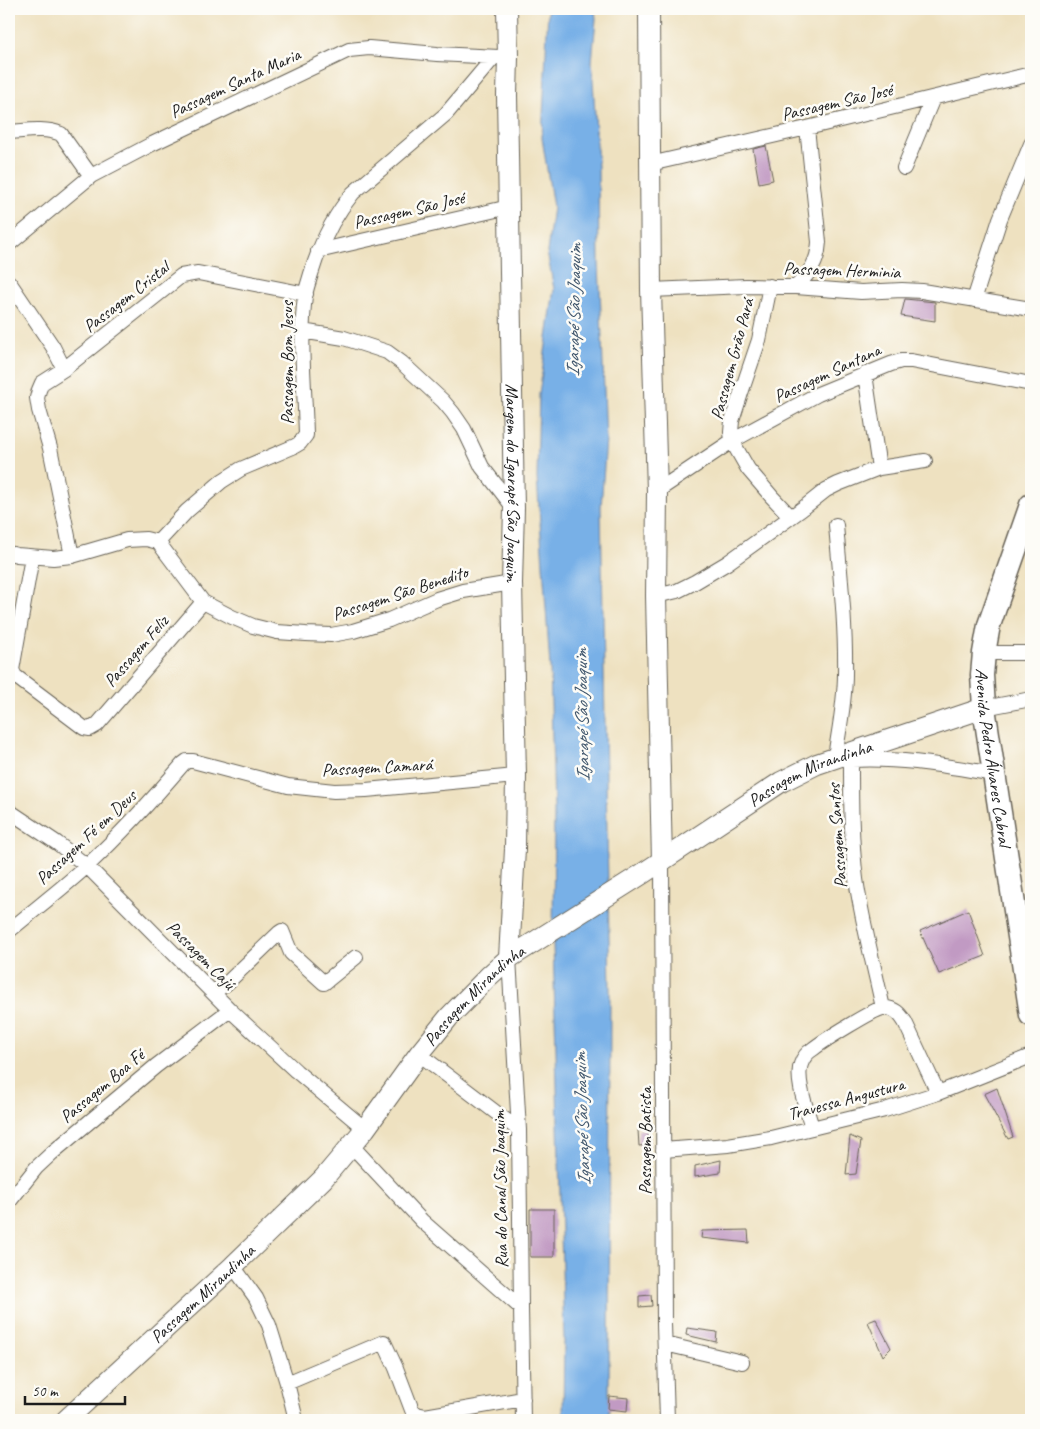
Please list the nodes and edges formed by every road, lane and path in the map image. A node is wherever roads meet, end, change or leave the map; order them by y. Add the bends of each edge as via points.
1 (649, 9) edge
2 (504, 14) edge
3 (501, 57) junction
4 (1031, 74) edge
5 (933, 98) junction
6 (807, 128) junction
7 (9, 132) edge
8 (1031, 144) edge
9 (650, 164) junction
10 (904, 168) dead end
11 (91, 176) junction
12 (509, 207) junction
13 (9, 244) edge
14 (318, 251) junction
15 (9, 282) edge
16 (770, 286) junction
17 (796, 286) junction
18 (651, 290) junction
19 (306, 294) junction
20 (974, 300) junction
21 (1031, 309) edge
22 (302, 331) junction
23 (64, 369) junction
24 (865, 374) junction
25 (1031, 384) edge
26 (732, 441) junction
27 (925, 461) dead end
28 (879, 468) junction
29 (657, 491) junction
30 (1031, 505) edge
31 (514, 508) junction
32 (791, 517) junction
33 (836, 524) dead end
34 (158, 542) junction
35 (9, 553) edge
36 (72, 556) junction
37 (32, 557) junction
38 (512, 583) junction
39 (656, 596) junction
40 (203, 602) junction
41 (984, 653) junction
42 (1031, 653) edge
43 (1031, 698) edge
44 (984, 708) junction
45 (843, 758) junction
46 (183, 764) joint
47 (994, 774) junction
48 (516, 776) junction
49 (9, 810) edge
50 (662, 861) junction
51 (87, 866) junction
52 (9, 931) edge
53 (515, 954) junction
54 (356, 957) dead end
55 (213, 992) junction
56 (882, 1008) junction
57 (230, 1010) junction
58 (1031, 1015) edge
59 (419, 1054) junction
60 (1031, 1056) edge
61 (938, 1093) junction
62 (812, 1128) junction
63 (365, 1129) junction
64 (519, 1130) junction
65 (352, 1146) junction
66 (663, 1150) junction
67 (9, 1202) edge
68 (233, 1266) junction
69 (521, 1308) junction
70 (665, 1344) junction
71 (742, 1362) dead end
72 (287, 1383) junction
73 (522, 1399) junction
74 (66, 1420) edge
75 (296, 1420) edge
76 (523, 1420) edge
77 (667, 1420) edge

1 - 9 street
2 - 3 street, Margem do Igarapé São Joaquim
3 - 11 street, Passagem Santa Maria via 369,48 349,50
3 - 12 street, Margem do Igarapé São Joaquim via 507,96
3 - 14 street, Passagem Bom Jesus via 446,114 353,193 334,218
4 - 5 street, Passagem São José
5 - 6 street, Passagem São José
5 - 10 street
6 - 9 street, Passagem São José
6 - 17 street via 819,242 814,264
7 - 11 street via 36,130 61,134
8 - 20 street via 1000,220
9 - 18 street
11 - 13 street, Passagem Santa Maria
12 - 14 street, Passagem São José
12 - 31 street, Margem do Igarapé São Joaquim
14 - 19 street, Passagem Bom Jesus
15 - 23 street
16 - 17 street, Passagem Herminia
16 - 18 street, Passagem Herminia
16 - 26 street, Passagem Grão Pará via 759,340 732,421
17 - 20 street, Passagem Herminia via 861,292 922,291
18 - 29 street
19 - 22 street, Passagem Bom Jesus
19 - 23 street, Passagem Cristal via 198,273 180,276
20 - 21 street, Passagem Herminia
22 - 31 street via 344,338 387,352 402,362 453,413 482,468
22 - 34 street, Passagem Bom Jesus via 304,439 222,480
23 - 36 street, Passagem Cristal via 42,384 37,398
24 - 25 street, Passagem Santana via 901,361 911,361
24 - 26 street, Passagem Santana via 818,394
24 - 28 street
26 - 29 street, Passagem Santana
26 - 32 street via 748,469
27 - 28 street
28 - 32 street via 832,487
29 - 39 street
30 - 41 main road, Avenida Pedro Álvares Cabral via 989,626
31 - 38 street, Margem do Igarapé São Joaquim
32 - 39 street via 695,582 678,591
33 - 45 street, Passagem Santos via 845,675 841,720
34 - 36 street via 127,540
34 - 40 street, Passagem São Benedito
35 - 37 street
36 - 37 street
37 - 40 street, Passagem Feliz via 12,670 15,676 84,728 97,725
38 - 40 street, Passagem São Benedito via 463,591 389,620 331,635 277,632 253,626
38 - 48 street, Margem do Igarapé São Joaquim
39 - 50 street
41 - 42 street
41 - 44 main road, Avenida Pedro Álvares Cabral
43 - 44 street
44 - 45 street, Passagem Mirandinha
44 - 47 main road, Avenida Pedro Álvares Cabral
45 - 47 street via 921,762
45 - 50 street, Passagem Mirandinha via 817,764 781,782
45 - 56 street, Passagem Santos via 856,879
46 - 48 street, Passagem Camará via 193,761 288,786 334,791
46 - 51 street, Passagem Fé em Deus via 136,818
47 - 58 main road, Avenida Pedro Álvares Cabral
48 - 53 street, Margem do Igarapé São Joaquim
49 - 51 street, Passagem Cajú
50 - 53 street, Passagem Mirandinha
50 - 66 street, Passagem Batista
51 - 52 street, Passagem Fé em Deus
51 - 55 street, Passagem Cajú
53 - 59 street, Passagem Mirandinha via 464,1001
53 - 64 street, Rua do Canal São Joaquim
54 - 55 street via 324,983 292,953 282,931 226,984
55 - 57 street, Passagem Cajú
56 - 61 street via 898,1012 905,1022
56 - 62 street via 813,1048 800,1065 802,1094
57 - 63 street, Passagem Cajú
57 - 67 street, Passagem Boa Fé via 156,1066 52,1153
59 - 63 street, Passagem Mirandinha
59 - 64 street
60 - 61 street, Travessa Angustura
61 - 62 street, Travessa Angustura
62 - 66 street, Travessa Angustura via 728,1145
63 - 65 street, Passagem Mirandinha
64 - 69 street, Rua do Canal São Joaquim
65 - 68 street, Passagem Mirandinha via 323,1179
65 - 69 street via 422,1221
66 - 70 street, Passagem Batista
68 - 72 street via 263,1311
68 - 74 street, Passagem Mirandinha
69 - 73 street, Rua do Canal São Joaquim
70 - 71 street
70 - 77 street, Passagem Batista
72 - 73 street via 382,1342 412,1410 417,1414 425,1416
72 - 75 street
73 - 76 street, Rua do Canal São Joaquim

